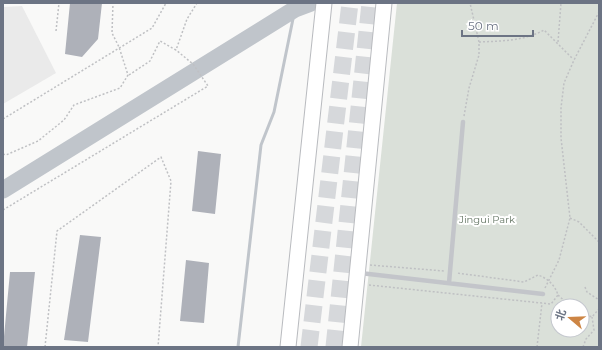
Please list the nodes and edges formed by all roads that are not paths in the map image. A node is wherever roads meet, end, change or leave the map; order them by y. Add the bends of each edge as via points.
1 (324, 3) edge
2 (384, 7) edge
3 (463, 122) road end
4 (360, 279) junction
5 (449, 283) junction
6 (543, 294) road end
7 (288, 347) edge
8 (350, 347) edge

1 - 7 main road
2 - 4 main road
3 - 5 lane
4 - 5 lane
4 - 8 main road
5 - 6 lane

